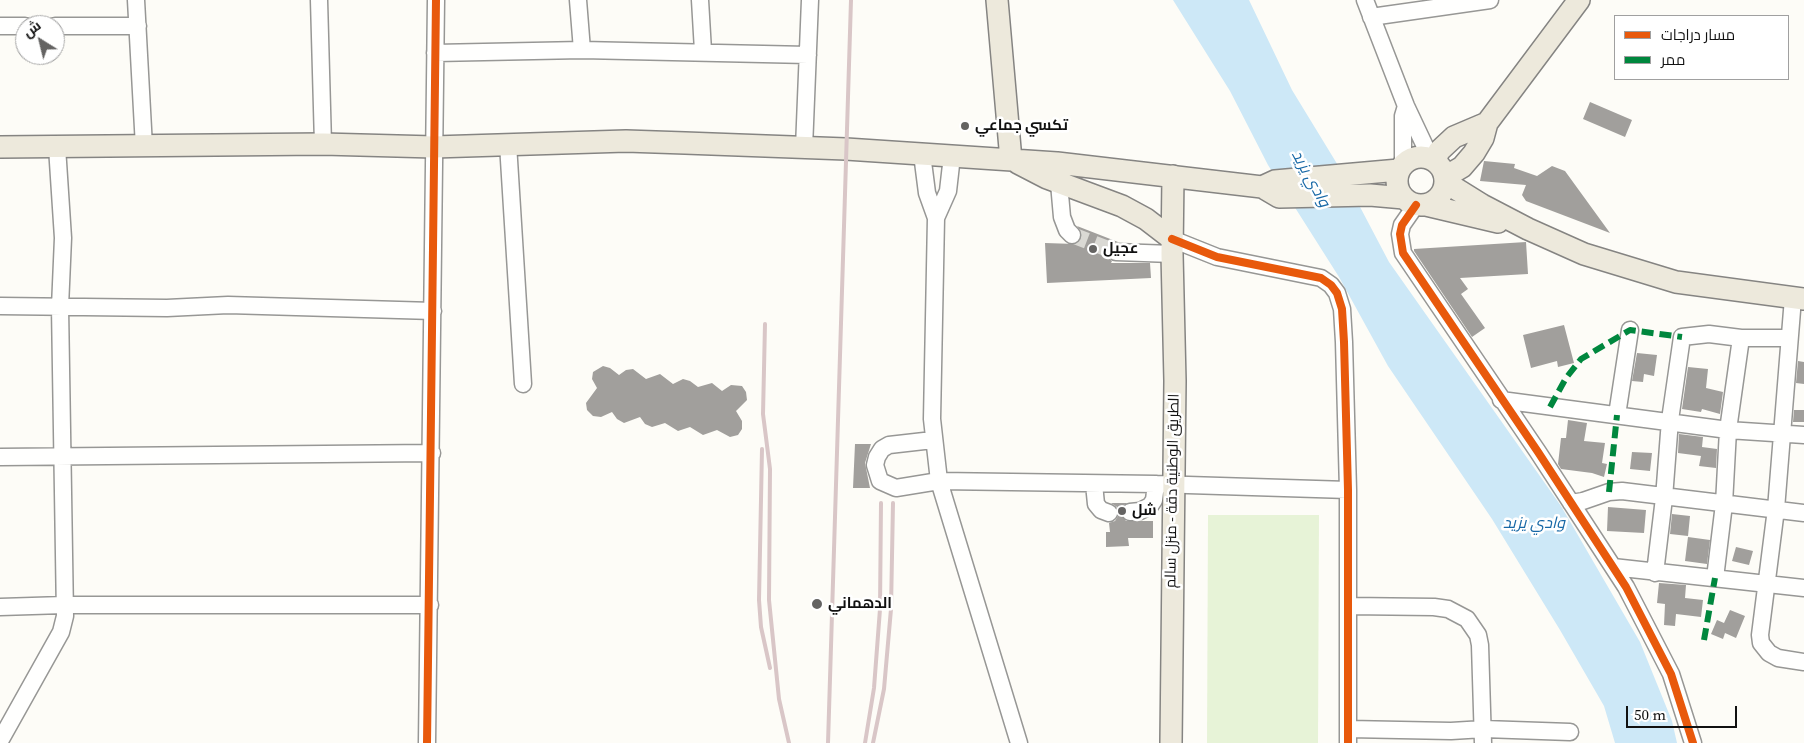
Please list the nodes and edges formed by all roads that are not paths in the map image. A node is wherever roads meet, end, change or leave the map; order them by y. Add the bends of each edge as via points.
1 (136, 0) edge
2 (319, 0) edge
3 (436, 0) edge
4 (578, 0) edge
5 (700, 0) edge
6 (810, 0) edge
7 (997, 0) edge
8 (1365, 0) edge
9 (1490, 0) edge
10 (1579, 0) edge
11 (1426, 5) edge
12 (1371, 17) junction
13 (0, 26) edge
14 (15, 26) edge
15 (65, 26) edge
16 (138, 26) junction
17 (582, 50) junction
18 (703, 51) junction
19 (435, 53) junction
20 (808, 55) junction
21 (1406, 106) junction
22 (323, 144) junction
23 (508, 144) junction
24 (0, 147) edge
25 (58, 147) junction
26 (434, 147) junction
27 (144, 148) junction
28 (804, 148) junction
29 (922, 154) junction
30 (952, 156) junction
31 (1011, 160) junction
32 (1056, 163) junction
33 (1401, 167) junction
34 (1439, 170) junction
35 (1173, 176) junction
36 (1060, 184) junction
37 (1272, 188) junction
38 (1415, 203) junction
39 (936, 218) junction
40 (1528, 230) junction
41 (1072, 235) tunnel mouth
42 (1172, 247) junction
43 (1116, 252) tunnel mouth
44 (1798, 299) edge
45 (0, 306) edge
46 (60, 307) junction
47 (433, 311) junction
48 (1630, 330) dead end
49 (1741, 338) junction
50 (1789, 338) junction
51 (523, 384) dead end
52 (1501, 400) junction
53 (1617, 415) junction
54 (1670, 420) junction
55 (1728, 430) junction
56 (1781, 433) junction
57 (1804, 435) edge
58 (934, 440) junction
59 (432, 453) junction
60 (0, 457) edge
61 (64, 457) junction
62 (939, 481) junction
63 (1094, 484) junction
64 (1165, 485) junction
65 (1348, 490) junction
66 (1664, 498) junction
67 (1571, 503) junction
68 (1724, 504) junction
69 (1776, 509) junction
70 (1130, 512) dead end
71 (1109, 513) dead end
72 (1804, 513) edge
73 (1613, 567) junction
74 (1656, 573) junction
75 (1714, 578) junction
76 (1767, 584) junction
77 (1804, 588) edge
78 (64, 605) junction
79 (430, 605) junction
80 (1348, 606) junction
81 (0, 607) edge
82 (1804, 662) edge
83 (1570, 732) dead end
84 (1348, 736) edge
85 (1484, 736) edge
86 (0, 741) edge
87 (427, 743) edge
88 (1019, 743) edge
89 (1171, 743) edge
90 (1693, 743) edge

1 - 16 street
2 - 22 street
3 - 19 street
4 - 17 street
5 - 18 street
6 - 20 street
7 - 31 main road
8 - 12 street
9 - 11 street
10 - 34 main road via 1487,123 1474,153 1462,167
11 - 12 street
12 - 21 street
13 - 14 street
15 - 16 street
16 - 27 street
17 - 18 street
17 - 19 street
18 - 20 street
19 - 26 street
20 - 28 street
21 - 33 street
21 - 34 street
22 - 26 main road
22 - 27 main road
23 - 26 main road
23 - 28 main road via 626,141
23 - 51 street
24 - 25 main road
25 - 27 main road
25 - 46 street via 63,238
26 - 47 street
28 - 29 main road
29 - 30 main road
29 - 39 street via 927,193
30 - 31 main road
30 - 39 street via 948,191
31 - 32 main road
31 - 36 main road
32 - 35 main road
32 - 36 street
33 - 34 main road via 1413,158
33 - 37 main road
33 - 38 main road via 1397,185
34 - 38 main road via 1440,197
34 - 40 main road via 1482,205
35 - 37 main road
35 - 42 main road, الطريق الوطنية دقة - منزل سالم
36 - 41 street via 1062,217
36 - 42 main road via 1138,214
37 - 38 main road
38 - 40 main road
38 - 52 street via 1402,225 1403,253
39 - 58 street
40 - 44 main road via 1584,254 1676,282
42 - 43 street
42 - 64 main road, الطريق الوطنية دقة - منزل سالم via 1175,382
42 - 65 street via 1321,278 1338,292 1344,342
44 - 50 street
45 - 46 street
46 - 47 street via 228,306
46 - 61 street
47 - 59 street
48 - 53 street
49 - 50 street
49 - 54 street via 1709,334 1682,338
49 - 55 street
50 - 56 street
52 - 53 street
52 - 67 street
53 - 54 street
54 - 55 street
54 - 66 street
55 - 56 street
55 - 68 street
56 - 57 street
56 - 69 street
58 - 62 street
58 - 62 street via 889,445 882,450 875,465 880,481 896,488
59 - 61 street
59 - 79 street
60 - 61 street
61 - 78 street
62 - 63 street
62 - 88 street
63 - 64 street
63 - 71 street via 1096,504 1100,510
64 - 65 street
64 - 70 street via 1150,506
64 - 89 main road, الطريق الوطنية دقة - منزل سالم
65 - 80 street
66 - 67 street via 1622,491
66 - 68 street
66 - 74 street
67 - 73 street
68 - 69 street
68 - 75 street
69 - 72 street
69 - 76 street
73 - 74 street
73 - 90 street via 1671,674
74 - 75 street
75 - 76 street
76 - 77 street
76 - 82 street via 1761,643 1769,654 1778,658
78 - 79 street
78 - 81 street
78 - 86 street via 61,632
79 - 87 street
80 - 84 street
80 - 85 street via 1434,607 1448,609 1467,619 1478,635 1480,645
83 - 85 street
84 - 85 street via 1424,731

